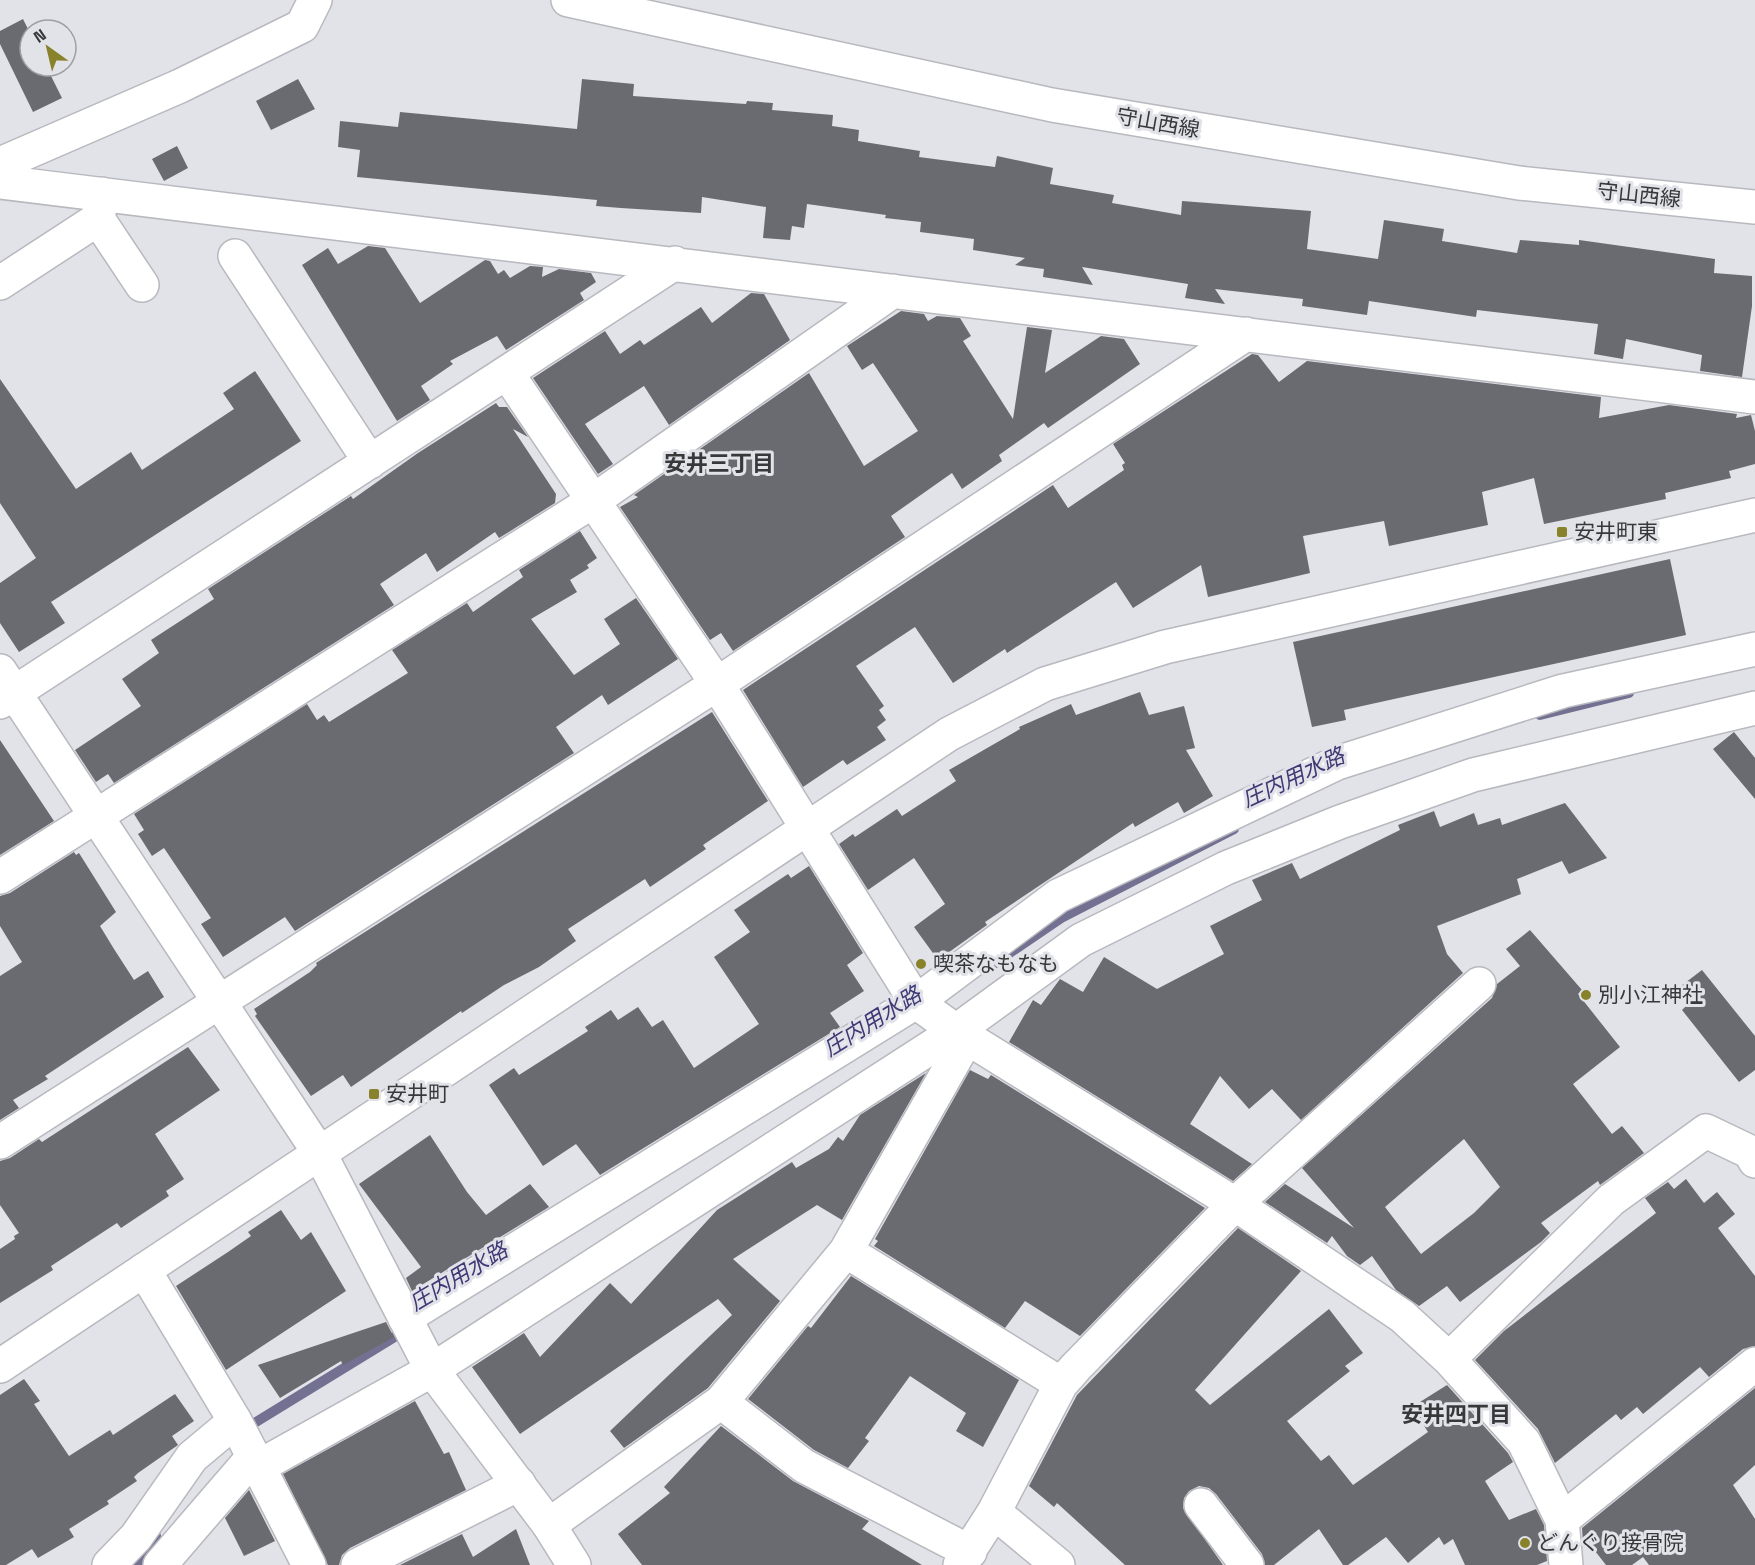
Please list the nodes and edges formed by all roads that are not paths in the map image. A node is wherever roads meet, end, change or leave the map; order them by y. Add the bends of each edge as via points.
1 (315, 0) edge
2 (568, 0) edge
3 (0, 164) edge
4 (0, 182) edge
5 (100, 206) junction
6 (1755, 207) edge
7 (235, 256) dead end
8 (675, 263) junction
9 (0, 284) edge
10 (142, 285) dead end
11 (893, 291) junction
12 (1246, 334) junction
13 (507, 373) junction
14 (1755, 397) edge
15 (370, 462) junction
16 (593, 501) junction
17 (1755, 515) edge
18 (1755, 649) edge
19 (717, 684) junction
20 (5, 688) edge
21 (1755, 708) edge
22 (95, 815) junction
23 (807, 829) junction
24 (0, 877) edge
25 (1479, 984) dead end
26 (916, 1002) junction
27 (220, 1004) junction
28 (962, 1035) junction
29 (0, 1142) edge
30 (320, 1154) junction
31 (1755, 1161) edge
32 (1235, 1204) junction
33 (846, 1251) junction
34 (144, 1270) junction
35 (405, 1318) junction
36 (1449, 1359) junction
37 (1755, 1365) edge
38 (0, 1366) edge
39 (432, 1370) junction
40 (1061, 1384) junction
41 (721, 1402) junction
42 (235, 1421) junction
43 (256, 1462) junction
44 (519, 1484) junction
45 (1201, 1504) dead end
46 (994, 1512) junction
47 (1562, 1520) junction
48 (549, 1525) junction
49 (965, 1558) edge
50 (109, 1565) edge
51 (160, 1565) edge
52 (309, 1565) edge
53 (358, 1565) edge
54 (574, 1565) edge
55 (1058, 1565) edge
56 (1247, 1565) edge
57 (1566, 1565) edge

1 - 3 street via 302,26 180,86
2 - 6 street, 守山西線 via 1052,105 1519,183
4 - 5 street
5 - 8 street
5 - 9 street
5 - 10 street
7 - 15 street
8 - 11 street
8 - 13 street
11 - 12 street
11 - 16 street
12 - 14 street
12 - 19 street
13 - 15 street
13 - 16 street
15 - 20 street
16 - 19 street
16 - 22 street
17 - 23 street via 1166,647 1046,684 949,734
18 - 26 street via 1563,691 1337,763 1058,896
19 - 23 street
19 - 27 street
20 - 22 street
21 - 28 street via 1473,775 1226,868 1081,940
22 - 24 street
22 - 27 street
23 - 26 street
23 - 30 street
25 - 32 street
26 - 28 street
26 - 35 street
27 - 29 street
27 - 30 street
28 - 32 street
28 - 33 street
28 - 39 street
30 - 34 street
30 - 35 street
31 - 36 street via 1750,1152 1706,1131 1611,1200
32 - 36 street via 1402,1316
32 - 40 street
33 - 40 street
33 - 41 street
34 - 38 street
34 - 42 street
35 - 39 street
36 - 47 street via 1524,1442
37 - 47 street
39 - 43 street
39 - 44 street
40 - 46 street
41 - 48 street
41 - 49 street via 804,1466
42 - 43 street
42 - 50 street via 192,1457 136,1537
43 - 51 street
43 - 52 street
44 - 48 street
44 - 53 street
45 - 56 street
46 - 49 street
46 - 55 street
47 - 57 street
48 - 54 street

